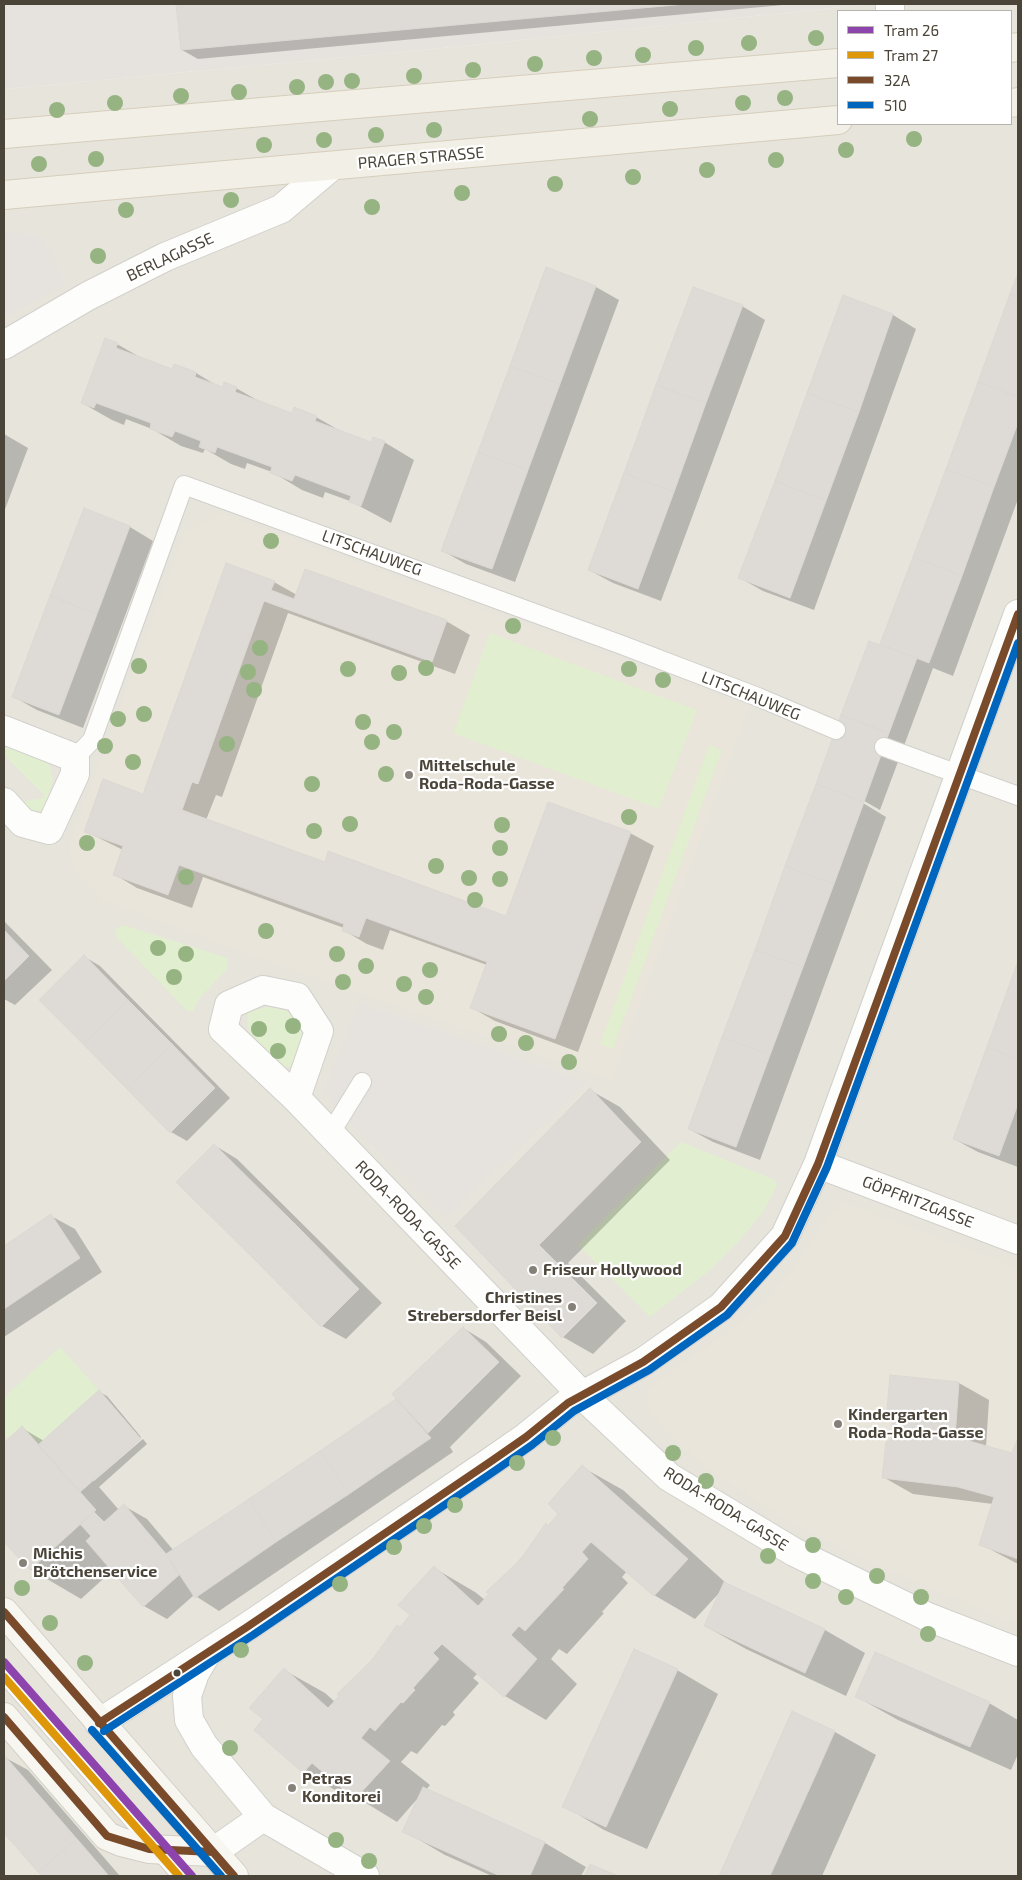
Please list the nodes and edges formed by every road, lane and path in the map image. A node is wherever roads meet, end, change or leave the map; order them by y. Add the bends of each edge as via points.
1 (837, 63) edge
2 (837, 120) edge
3 (4, 134) edge
4 (332, 166) junction
5 (4, 195) edge
6 (4, 345) edge
7 (1018, 614) edge
8 (4, 730) edge
9 (836, 730) dead end
10 (884, 747) dead end
11 (75, 758) junction
12 (960, 774) junction
13 (1018, 796) edge
14 (4, 802) edge
15 (362, 1082) dead end
16 (296, 1098) dead end
17 (330, 1134) junction
18 (818, 1164) junction
19 (1018, 1240) edge
20 (583, 1396) junction
21 (4, 1612) edge
22 (208, 1652) junction
23 (1018, 1652) edge
24 (4, 1673) edge
25 (4, 1717) edge
26 (99, 1723) junction
27 (263, 1817) junction
28 (158, 1849) junction
29 (213, 1852) junction
30 (182, 1876) edge
31 (234, 1876) edge
32 (365, 1876) edge

1 - 3 main road
2 - 4 main road, PRAGER STRASSE
4 - 5 main road, PRAGER STRASSE
4 - 6 street, BERLAGASSE via 281,209 165,257 88,296
7 - 12 street
8 - 11 street
9 - 11 lane, LITSCHAUWEG via 631,649 184,485 92,740
10 - 12 lane
11 - 14 street via 75,774 49,830 23,823
12 - 13 lane
12 - 18 street
15 - 17 lane
16 - 17 street, RODA-RODA-GASSE
17 - 20 street, RODA-RODA-GASSE
18 - 19 street, GÖPFRITZGASSE
18 - 20 street via 785,1236 721,1307 644,1362
20 - 22 street via 568,1403 526,1438
20 - 23 street, RODA-RODA-GASSE via 668,1477 794,1552 928,1617
21 - 26 street
22 - 26 street
22 - 27 street via 195,1673 188,1696 189,1720 204,1746
24 - 28 lane
25 - 28 street via 107,1836 126,1844
26 - 29 street
27 - 29 street
27 - 32 street
28 - 29 street
28 - 30 lane
29 - 31 street

